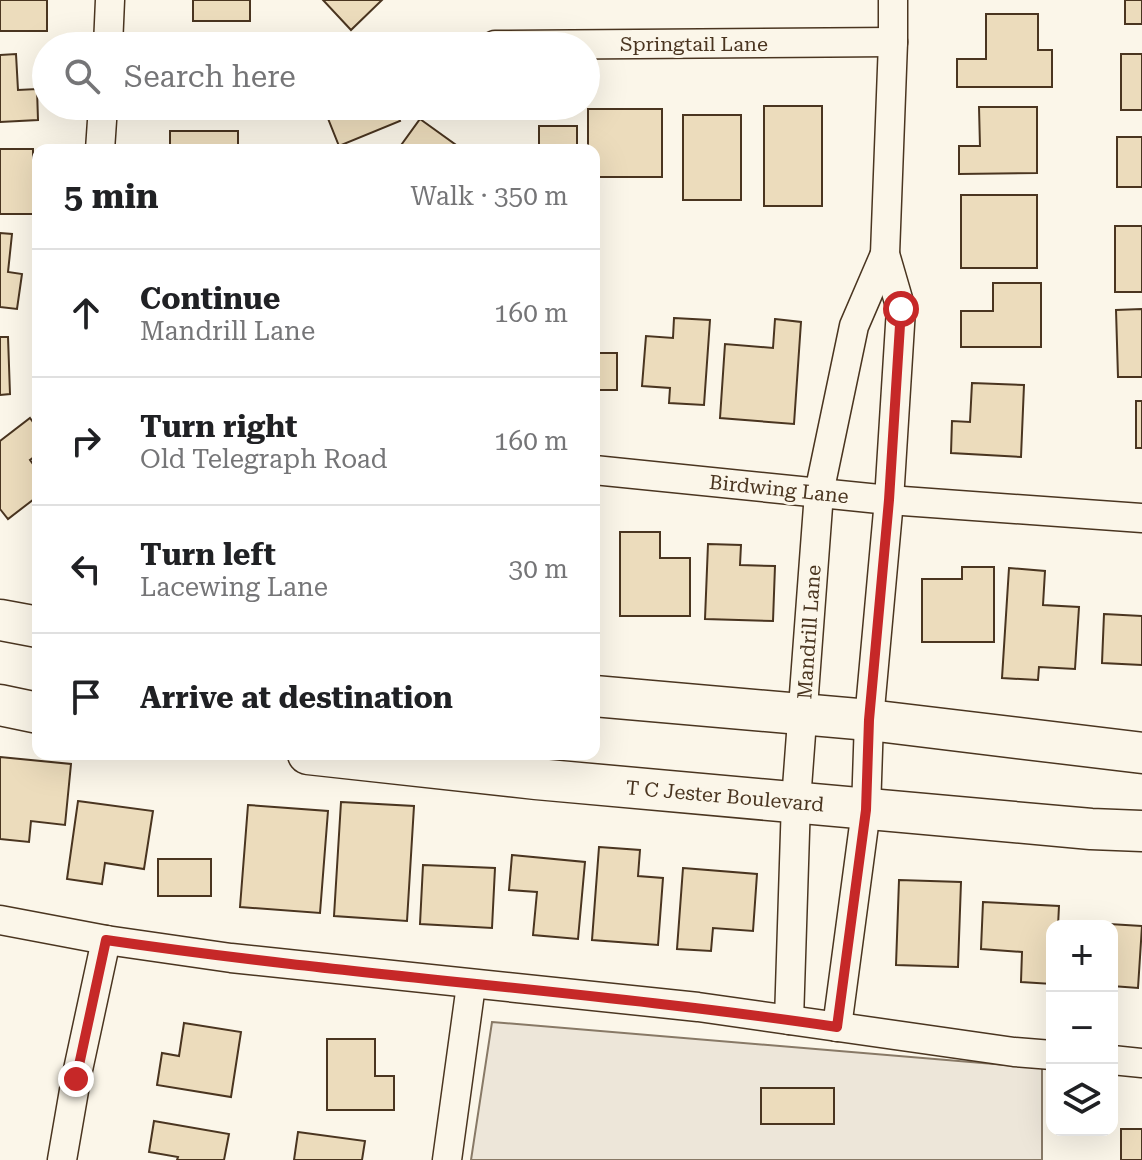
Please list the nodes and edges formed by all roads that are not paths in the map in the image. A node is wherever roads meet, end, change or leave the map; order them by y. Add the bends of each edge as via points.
1 (110, 0) edge
2 (893, 0) edge
3 (109, 32) edge
4 (893, 42) junction
5 (600, 44) edge
6 (102, 120) edge
7 (100, 144) edge
8 (885, 254) junction
9 (600, 471) edge
10 (819, 493) junction
11 (889, 500) junction
12 (1142, 518) edge
13 (0, 620) edge
14 (32, 626) edge
15 (600, 697) edge
16 (0, 705) edge
17 (32, 712) edge
18 (803, 714) junction
19 (869, 720) junction
20 (1142, 753) edge
21 (363, 760) edge
22 (796, 801) junction
23 (866, 810) junction
24 (1142, 831) edge
25 (0, 920) edge
26 (106, 940) junction
27 (471, 985) junction
28 (789, 1020) junction
29 (837, 1027) junction
30 (1046, 1055) edge
31 (1118, 1061) edge
32 (1142, 1063) edge
33 (62, 1160) edge
34 (447, 1160) edge

1 - 3 street
2 - 4 street, Mandrill Lane
4 - 5 street, Springtail Lane
4 - 8 street, Mandrill Lane
6 - 7 street
8 - 10 street, Mandrill Lane via 854,326
8 - 11 street, Mandrill Lane via 901,309
9 - 10 street, Birdwing Lane
10 - 11 street, Birdwing Lane
10 - 18 street, Mandrill Lane
11 - 12 street, Birdwing Lane
11 - 19 street, Mandrill Lane
13 - 14 main road
15 - 18 main road
16 - 17 main road
18 - 19 main road
18 - 22 street, Mandrill Lane
19 - 20 main road
19 - 23 street, Mandrill Lane
21 - 22 main road, T C Jester Boulevard
22 - 23 main road, T C Jester Boulevard
22 - 28 street, Mandrill Lane
23 - 24 main road, T C Jester Boulevard
23 - 29 street, Mandrill Lane
25 - 26 street
26 - 27 street
26 - 33 street
27 - 28 street
27 - 34 street
28 - 29 street
29 - 30 street
31 - 32 street

